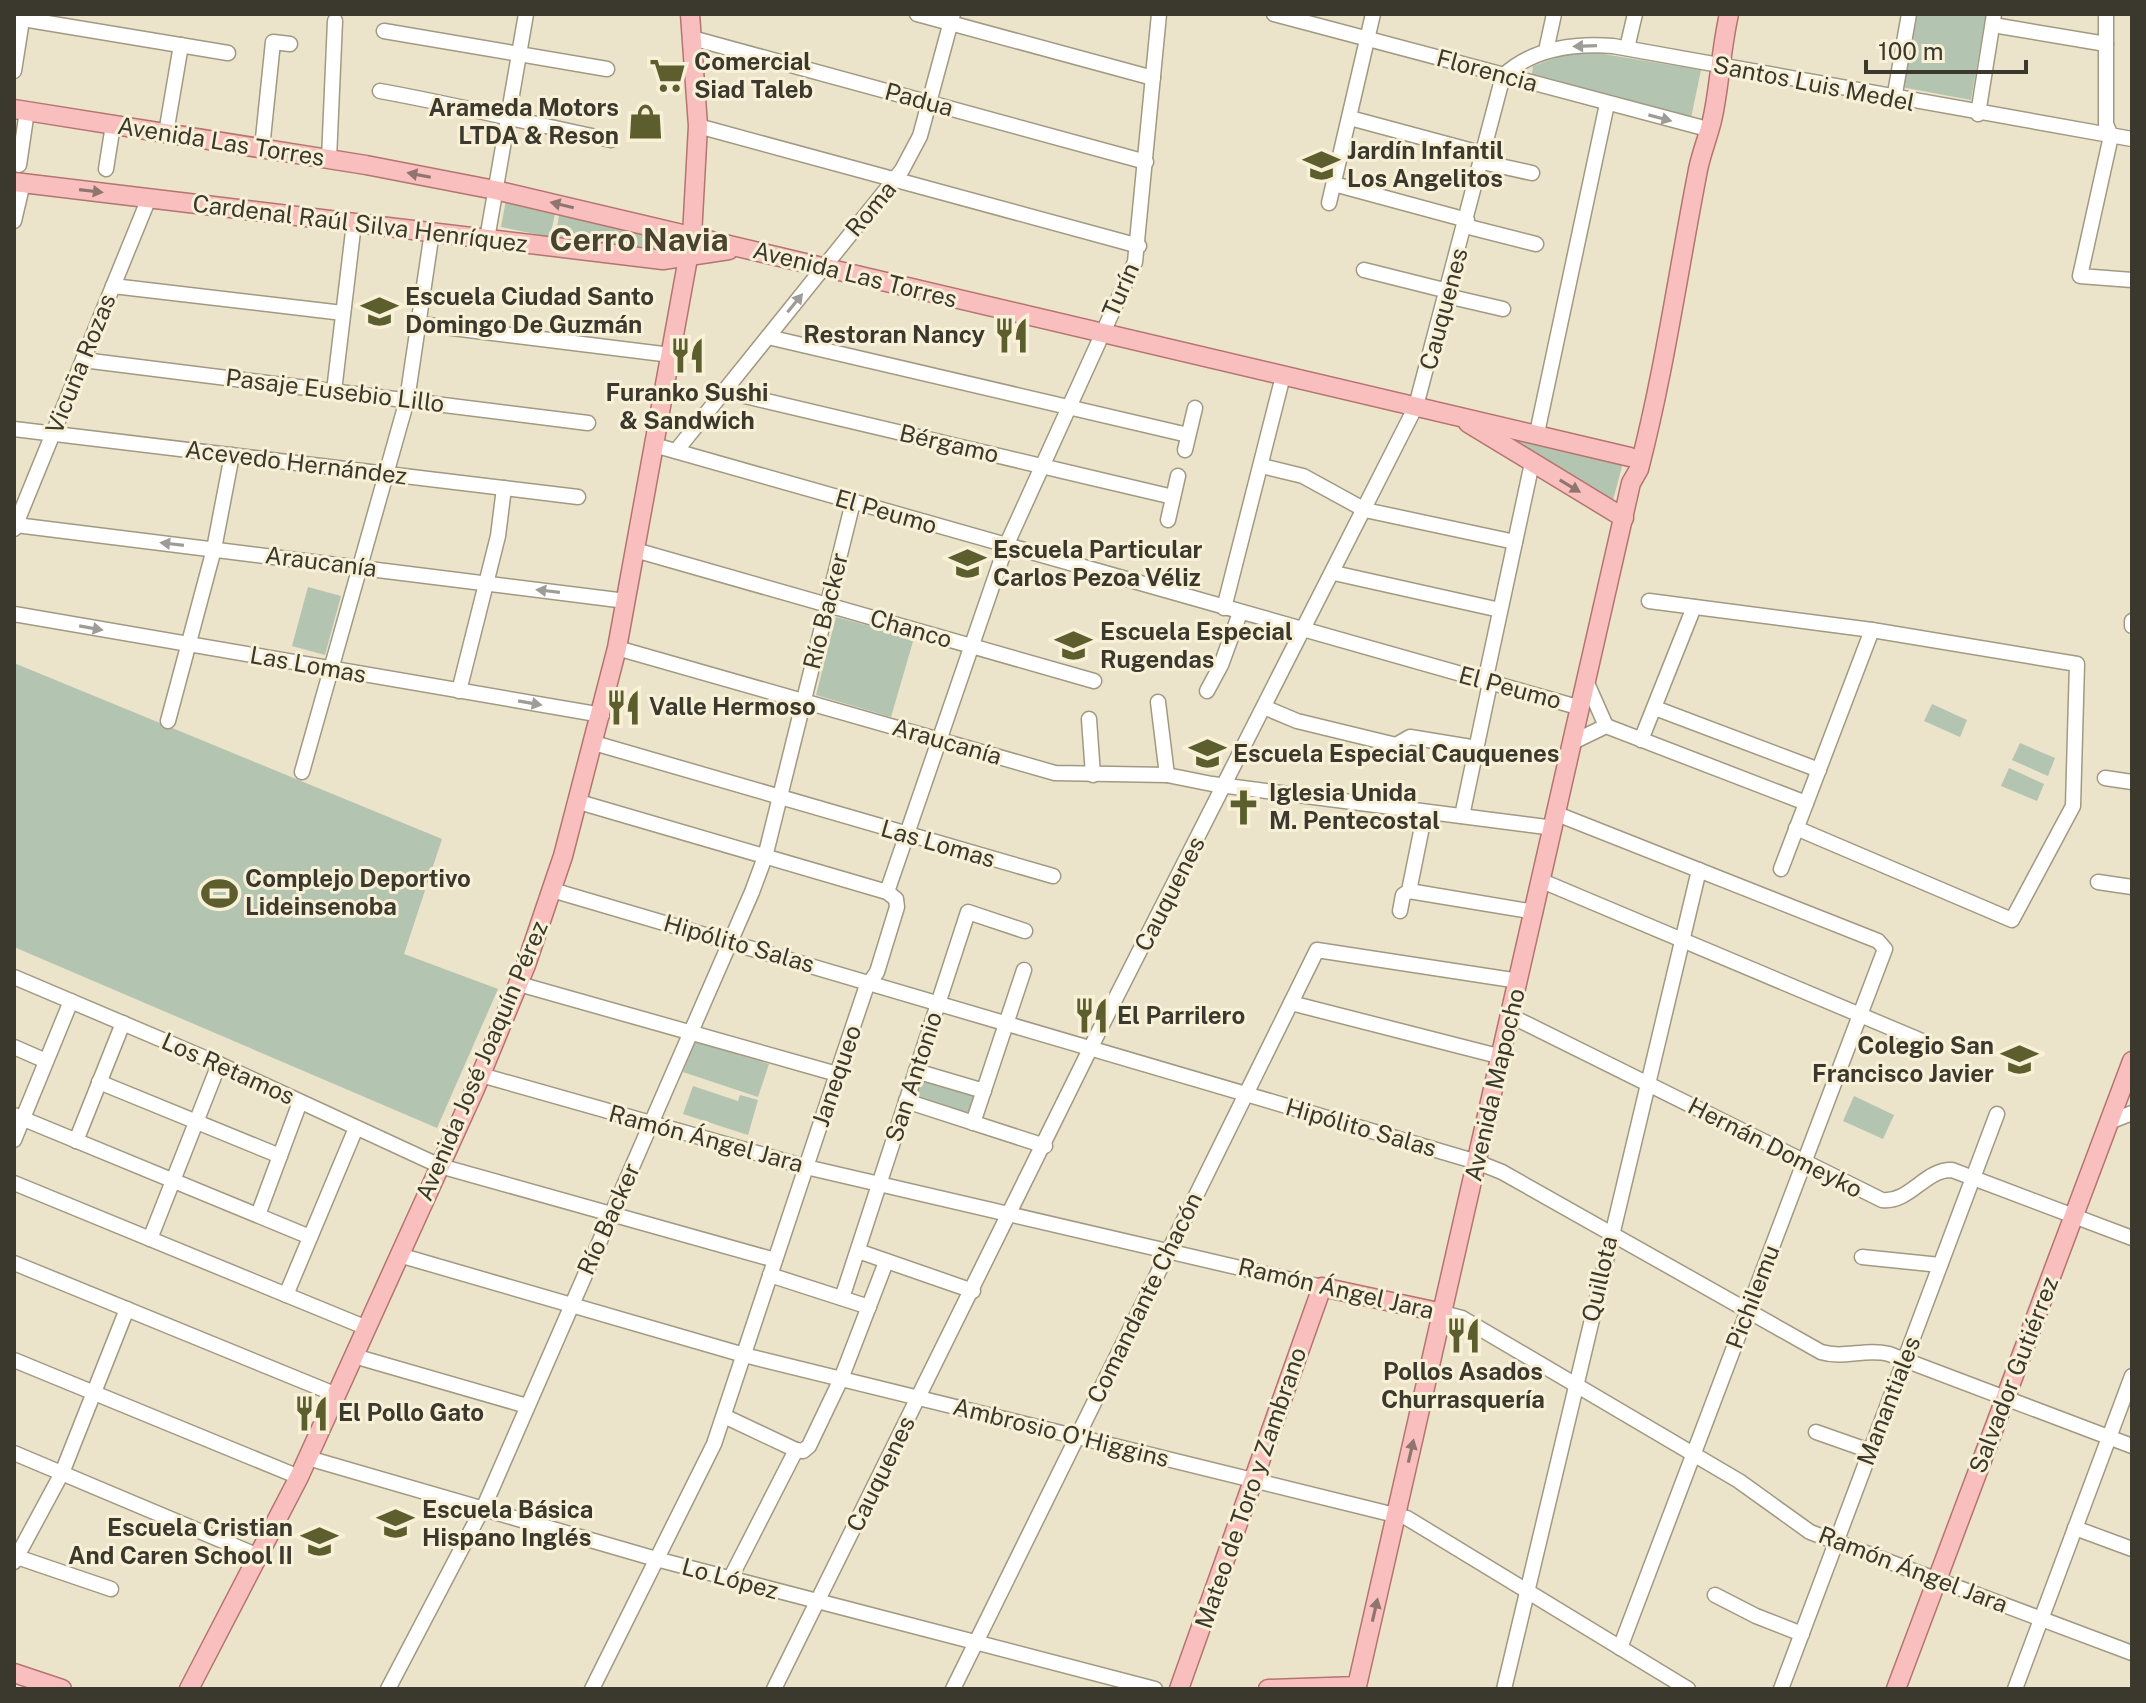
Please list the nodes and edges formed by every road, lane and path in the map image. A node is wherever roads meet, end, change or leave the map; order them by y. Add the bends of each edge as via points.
1 (526, 14) edge
2 (690, 14) edge
3 (917, 14) edge
4 (1159, 14) edge
5 (1274, 14) edge
6 (1373, 14) edge
7 (1554, 14) edge
8 (1635, 14) edge
9 (1729, 14) edge
10 (1909, 14) edge
11 (2106, 14) edge
12 (2116, 14) edge
13 (23, 16) edge
14 (952, 19) edge
15 (1994, 20) edge
16 (335, 21) dead end
17 (384, 31) dead end
18 (692, 38) junction
19 (1367, 39) junction
20 (290, 44) dead end
21 (2106, 44) junction
22 (181, 45) junction
23 (1627, 48) junction
24 (1546, 51) junction
25 (228, 53) dead end
26 (519, 54) junction
27 (1718, 66) junction
28 (607, 69) dead end
29 (14, 71) edge
30 (1503, 76) junction
31 (1153, 78) junction
32 (380, 91) dead end
33 (1894, 99) junction
34 (929, 103) junction
35 (1607, 104) junction
36 (20, 110) edge
37 (1978, 114) junction
38 (508, 117) junction
39 (1350, 118) junction
40 (1706, 124) junction
41 (113, 125) junction
42 (698, 126) junction
43 (166, 133) junction
44 (2113, 136) junction
45 (2132, 139) edge
46 (611, 140) dead end
47 (262, 148) junction
48 (1483, 158) junction
49 (329, 159) junction
50 (1146, 162) junction
51 (106, 169) dead end
52 (1532, 173) dead end
53 (19, 177) edge
54 (895, 180) junction
55 (1334, 184) junction
56 (495, 190) junction
57 (149, 198) junction
58 (1329, 203) dead end
59 (14, 221) edge
60 (354, 223) junction
61 (1466, 223) junction
62 (432, 232) junction
63 (692, 236) junction
64 (487, 239) junction
65 (1536, 244) dead end
66 (1139, 246) junction
67 (754, 250) junction
68 (689, 257) junction
69 (823, 267) junction
70 (1364, 270) dead end
71 (2132, 280) edge
72 (113, 286) junction
73 (1448, 293) junction
74 (1503, 309) dead end
75 (343, 313) junction
76 (420, 324) junction
77 (1101, 334) junction
78 (1666, 334) junction
79 (768, 337) junction
80 (671, 355) junction
81 (83, 360) junction
82 (1283, 376) junction
83 (334, 391) junction
84 (724, 391) junction
85 (407, 400) junction
86 (1416, 406) junction
87 (1068, 407) junction
88 (1195, 408) dead end
89 (1456, 415) junction
90 (588, 423) dead end
91 (14, 429) edge
92 (53, 433) junction
93 (1537, 433) junction
94 (654, 445) junction
95 (676, 451) junction
96 (232, 455) junction
97 (1630, 457) junction
98 (1532, 463) junction
99 (1042, 466) junction
100 (1262, 466) junction
101 (387, 474) junction
102 (1178, 476) dead end
103 (1631, 483) junction
104 (504, 488) junction
105 (578, 497) dead end
106 (1173, 497) junction
107 (853, 502) junction
108 (1365, 510) junction
109 (1624, 518) junction
110 (1168, 520) dead end
111 (15, 527) edge
112 (1515, 542) junction
113 (1006, 546) junction
114 (214, 549) junction
115 (635, 550) junction
116 (361, 567) junction
117 (1334, 573) junction
118 (486, 583) junction
119 (626, 601) junction
120 (1649, 601) dead end
121 (828, 605) junction
122 (1694, 607) junction
123 (1224, 608) junction
124 (1500, 610) junction
125 (1240, 613) junction
126 (14, 614) edge
127 (1872, 630) junction
128 (1305, 632) junction
129 (189, 644) junction
130 (971, 646) junction
131 (617, 648) junction
132 (332, 669) junction
133 (1094, 681) dead end
134 (1488, 682) junction
135 (1587, 683) junction
136 (459, 691) junction
137 (1207, 691) dead end
138 (804, 701) junction
139 (1158, 702) dead end
140 (1266, 708) junction
141 (1581, 708) junction
142 (1655, 708) junction
143 (602, 715) junction
144 (1089, 719) dead end
145 (168, 721) dead end
146 (1606, 726) junction
147 (939, 740) junction
148 (1641, 740) junction
149 (1573, 742) junction
150 (594, 743) junction
151 (1477, 748) junction
152 (1819, 770) junction
153 (302, 772) dead end
154 (1093, 775) junction
155 (1167, 775) junction
156 (2105, 778) dead end
157 (2132, 782) edge
158 (1225, 786) junction
159 (780, 797) junction
160 (579, 802) junction
161 (1806, 803) junction
162 (1425, 812) junction
163 (1462, 816) junction
164 (1555, 821) junction
165 (1796, 828) junction
166 (906, 835) junction
167 (765, 857) junction
168 (1781, 869) dead end
169 (1699, 870) junction
170 (1053, 876) dead end
171 (1542, 881) junction
172 (2098, 882) dead end
173 (2132, 887) edge
174 (552, 890) junction
175 (1409, 891) junction
176 (887, 892) junction
177 (1400, 911) dead end
178 (1535, 912) junction
179 (1025, 931) dead end
180 (1682, 940) junction
181 (730, 941) junction
182 (1884, 946) joint
183 (1024, 970) dead end
184 (14, 977) edge
185 (1519, 981) junction
186 (870, 982) junction
187 (519, 984) junction
188 (71, 1001) junction
189 (939, 1002) junction
190 (1291, 1003) junction
191 (1861, 1015) junction
192 (1511, 1016) junction
193 (1007, 1022) junction
194 (123, 1023) junction
195 (691, 1032) junction
196 (1922, 1041) dead end
197 (14, 1047) edge
198 (1092, 1049) junction
199 (1502, 1057) junction
200 (46, 1061) junction
201 (2132, 1061) edge
202 (219, 1064) junction
203 (916, 1071) junction
204 (837, 1074) junction
205 (481, 1075) junction
206 (99, 1082) junction
207 (1646, 1083) junction
208 (984, 1091) junction
209 (1245, 1095) junction
210 (906, 1101) junction
211 (300, 1102) junction
212 (2132, 1113) edge
213 (1997, 1114) dead end
214 (18, 1117) edge
215 (196, 1122) junction
216 (2109, 1122) junction
217 (973, 1123) junction
218 (651, 1124) junction
219 (356, 1128) junction
220 (14, 1140) edge
221 (76, 1141) junction
222 (1045, 1146) junction
223 (280, 1156) junction
224 (1477, 1162) junction
225 (1805, 1162) junction
226 (440, 1166) junction
227 (806, 1167) junction
228 (1973, 1178) junction
229 (173, 1180) junction
230 (14, 1183) edge
231 (879, 1184) junction
232 (258, 1215) junction
233 (611, 1215) junction
234 (1010, 1215) junction
235 (2074, 1216) junction
236 (1611, 1233) junction
237 (310, 1237) junction
238 (2132, 1238) edge
239 (150, 1239) junction
240 (858, 1251) junction
241 (1168, 1252) junction
242 (399, 1255) junction
243 (1862, 1257) dead end
244 (886, 1262) junction
245 (14, 1263) edge
246 (1940, 1265) junction
247 (772, 1268) junction
248 (1322, 1287) junction
249 (973, 1291) junction
250 (286, 1295) junction
251 (842, 1298) junction
252 (572, 1305) junction
253 (869, 1307) junction
254 (127, 1309) junction
255 (1748, 1310) junction
256 (1443, 1313) junction
257 (367, 1328) junction
258 (744, 1355) junction
259 (354, 1356) junction
260 (14, 1360) edge
261 (1905, 1360) junction
262 (2132, 1376) edge
263 (841, 1379) junction
264 (1575, 1385) junction
265 (94, 1393) junction
266 (337, 1395) junction
267 (2006, 1398) junction
268 (919, 1399) junction
269 (527, 1406) junction
270 (724, 1416) junction
271 (1816, 1432) dead end
272 (1076, 1437) junction
273 (2109, 1437) junction
274 (2132, 1446) edge
275 (796, 1450) junction
276 (1870, 1451) junction
277 (14, 1453) edge
278 (1693, 1454) junction
279 (308, 1458) junction
280 (62, 1473) junction
281 (299, 1477) junction
282 (1254, 1480) junction
283 (481, 1509) junction
284 (1397, 1515) junction
285 (2075, 1528) junction
286 (1836, 1542) junction
287 (2132, 1549) edge
288 (261, 1557) junction
289 (656, 1559) junction
290 (15, 1560) edge
291 (730, 1579) junction
292 (1937, 1580) junction
293 (111, 1589) dead end
294 (1527, 1591) junction
295 (1715, 1595) dead end
296 (817, 1602) junction
297 (2041, 1619) junction
298 (1802, 1634) junction
299 (974, 1644) junction
300 (1620, 1648) junction
301 (2132, 1653) edge
302 (1187, 1670) junction
303 (14, 1673) edge
304 (1357, 1688) edge
305 (62, 1689) edge
306 (189, 1689) edge
307 (388, 1689) edge
308 (592, 1689) edge
309 (774, 1689) edge
310 (953, 1689) edge
311 (1155, 1689) edge
312 (1179, 1689) edge
313 (1196, 1689) edge
314 (1268, 1689) edge
315 (1504, 1689) edge
316 (1688, 1689) edge
317 (1781, 1689) edge
318 (1896, 1689) edge
319 (2015, 1689) edge

1 - 26 street
2 - 18 main road, Avenida José Joaquín Pérez
3 - 14 street
4 - 31 street, Turín
5 - 19 street, Florencia
6 - 19 street
7 - 24 street
8 - 23 street
9 - 27 main road, Avenida Mapocho
10 - 33 street
11 - 21 street
12 - 44 street
13 - 22 street
13 - 29 street
14 - 31 street
14 - 34 street, Roma
15 - 21 street
15 - 37 street
16 - 49 street
17 - 26 street
18 - 34 street, Padua
18 - 42 main road, Avenida José Joaquín Pérez
19 - 30 street, Florencia
19 - 39 street
20 - 47 street via 267,41
21 - 44 street via 2106,124
22 - 25 street
22 - 43 street
23 -> 24 street, Santos Luis Medel via 1584,45
23 - 27 street, Santos Luis Medel
24 - 30 street, Santos Luis Medel
26 - 28 street
26 - 38 street
27 - 33 street, Santos Luis Medel
27 - 40 main road, Avenida Mapocho via 1719,81
30 - 35 street, Florencia
30 - 48 street, Cauquenes
31 - 50 street, Turín
32 - 38 street
33 - 37 street, Santos Luis Medel
34 - 50 street, Padua
34 - 54 street, Roma via 914,150
35 -> 40 street, Florencia
35 - 93 street
36 - 41 main road, Avenida Las Torres
36 - 53 street
37 - 44 street, Santos Luis Medel
38 - 46 street
38 - 56 street
39 - 48 street
39 - 55 street
40 - 78 main road, Avenida Mapocho
41 - 43 main road, Avenida Las Torres
41 - 51 street
42 - 54 street
42 - 63 main road, Avenida José Joaquín Pérez
43 - 47 main road, Avenida Las Torres
44 - 45 street, Santos Luis Medel
44 - 71 street via 2080,276
47 - 49 main road, Avenida Las Torres
48 - 52 street
48 - 61 street, Cauquenes
56 -> 49 main road, Avenida Las Torres
50 - 66 street, Turín
53 -> 57 main road, Cardenal Raúl Silva Henríquez
53 - 59 street
54 - 66 street
54 - 69 street, Roma
55 - 58 street
55 - 61 street
63 -> 56 main road, Avenida Las Torres
56 - 64 street
57 - 60 main road, Cardenal Raúl Silva Henríquez
57 - 72 street, Vicuña Rozas
60 - 62 main road, Cardenal Raúl Silva Henríquez
60 - 75 street
61 - 65 street
61 - 73 street, Cauquenes
62 - 64 main road, Cardenal Raúl Silva Henríquez
62 - 76 street
63 - 67 main road, Avenida Las Torres
63 - 68 main road, Avenida José Joaquín Pérez
64 - 68 main road, Cardenal Raúl Silva Henríquez via 663,260
66 - 77 street, Turín
67 - 68 main road, Cardenal Raúl Silva Henríquez
67 - 69 main road, Avenida Las Torres
68 - 80 main road, Avenida José Joaquín Pérez
69 - 77 main road, Avenida Las Torres
79 -> 69 street, Roma
70 - 73 street
72 - 75 street
72 - 81 street, Vicuña Rozas
73 - 74 street
73 - 86 street, Cauquenes
75 - 83 street
76 - 80 street
76 - 85 street
77 - 82 main road, Avenida Las Torres
77 - 87 street, Turín
78 - 97 main road, Avenida Mapocho via 1654,357
78 - 103 main road, Avenida Mapocho via 1640,464
79 - 84 street, Roma
79 - 87 street
80 - 94 main road, Avenida José Joaquín Pérez
81 - 83 street, Pasaje Eusebio Lillo
81 - 92 street, Vicuña Rozas
82 - 86 main road, Avenida Las Torres
82 - 100 street
83 - 85 street, Pasaje Eusebio Lillo
84 - 95 street, Roma
84 - 99 street, Bérgamo
85 - 90 street, Pasaje Eusebio Lillo
85 - 101 street
86 - 89 main road, Avenida Las Torres
86 - 108 street, Cauquenes
87 - 88 street via 1186,442
87 - 99 street, Turín
89 - 93 main road, Avenida Las Torres
89 - 98 main road, Avenida Las Torres
91 - 92 street, Acevedo Hernández
92 - 96 street, Acevedo Hernández
92 - 111 street, Vicuña Rozas
93 - 97 main road, Avenida Las Torres
94 - 95 street, El Peumo
94 - 115 main road, Avenida José Joaquín Pérez
95 - 107 street, El Peumo
96 - 101 street, Acevedo Hernández
96 - 114 street
97 - 103 main road, Avenida Mapocho
98 -> 109 main road, Avenida Las Torres
98 - 112 street
99 - 106 street, Bérgamo
99 - 113 street, Turín
100 - 108 street via 1303,476
100 - 123 street
101 - 104 street, Acevedo Hernández
101 - 116 street
102 - 106 street
103 - 109 main road, Avenida Mapocho
104 - 105 street, Acevedo Hernández
104 - 118 street
106 - 110 street
107 - 113 street, El Peumo
107 - 121 street, Río Backer
108 - 112 street
108 - 117 street, Cauquenes
109 - 135 main road, Avenida Mapocho
114 -> 111 street, Araucanía
112 - 124 street
113 - 123 street, El Peumo
113 - 130 street, Janequeo
114 - 116 street, Araucanía
114 - 129 street
115 - 119 main road, Avenida José Joaquín Pérez
115 - 121 street, Chanco
116 - 118 street, Araucanía
116 - 132 street
117 - 124 street
117 - 128 street, Cauquenes
119 -> 118 street, Araucanía
118 - 136 street
119 - 131 main road, Avenida José Joaquín Pérez
120 - 122 street
121 - 130 street, Chanco
121 - 138 street, Río Backer
122 - 127 street
122 - 142 street
123 - 125 street, El Peumo
124 - 134 street
125 - 128 street, El Peumo
125 - 137 street
126 -> 129 street, Las Lomas
127 - 152 street
127 - 165 street via 2077,664 2073,806 2012,920
128 - 134 street, El Peumo
128 - 140 street, Cauquenes
129 - 132 street, Las Lomas
129 - 145 street
130 - 133 street, Chanco
130 - 147 street, Janequeo
131 - 138 street, Araucanía
131 - 143 main road, Avenida José Joaquín Pérez
132 - 136 street, Las Lomas
132 - 153 street
134 - 141 street, El Peumo
134 - 151 street
135 - 141 main road, Avenida Mapocho
135 - 146 street
136 -> 143 street, Las Lomas
138 - 147 street, Araucanía
138 - 159 street, Río Backer
139 - 155 street
140 - 151 street via 1297,721 1396,745 1410,737
140 - 158 street, Cauquenes
141 - 149 main road, Avenida Mapocho
142 - 148 street
142 - 152 street
143 - 150 main road, Avenida José Joaquín Pérez
144 - 154 street
146 - 148 street
146 - 149 street
147 - 154 street, Araucanía via 1055,773
147 - 166 street, Janequeo
148 - 161 street
149 - 164 main road, Avenida Mapocho
150 - 159 street, Las Lomas
150 - 160 main road, Avenida José Joaquín Pérez
151 - 163 street
152 - 161 street
154 - 155 street, Araucanía
155 - 158 street, Araucanía
156 - 157 street
158 - 162 street, Araucanía
158 - 198 street, Cauquenes
159 - 166 street, Las Lomas
159 - 167 street, Río Backer
160 - 167 street
160 - 174 main road, Avenida José Joaquín Pérez
161 - 165 street
162 - 163 street, Araucanía
162 - 175 street
163 - 164 street, Araucanía
164 - 169 street, Araucanía
164 - 171 main road, Avenida Mapocho
165 - 168 street
166 - 170 street, Las Lomas
166 - 176 street, Janequeo
167 - 176 street
167 - 181 street, Río Backer
169 - 180 street, Quillota
169 - 182 street, Araucanía
171 - 178 main road, Avenida Mapocho
171 - 180 street
172 - 173 street
174 - 181 street, Hipólito Salas
174 - 187 main road, Avenida José Joaquín Pérez
175 - 177 street
175 - 178 street
176 - 186 street, Janequeo via 897,907
178 - 185 main road, Avenida Mapocho
179 - 189 street, San Antonio via 968,912
180 - 191 street
180 - 207 street, Quillota
181 - 186 street, Hipólito Salas
181 - 195 street, Río Backer
182 - 191 street, Pichilemu
183 - 193 street
184 - 188 street, Los Retamos
185 - 190 street, Comandante Chacón via 1317,950
185 - 192 main road, Avenida Mapocho
186 - 189 street, Hipólito Salas
186 - 204 street, Janequeo
187 - 195 street
187 - 205 main road, Avenida José Joaquín Pérez
188 - 194 street, Los Retamos
188 - 200 street
189 - 193 street, Hipólito Salas
189 - 203 street, San Antonio
190 - 199 street
190 - 209 street, Comandante Chacón
191 - 196 street
191 - 225 street, Pichilemu
192 - 199 main road, Avenida Mapocho
192 - 207 street, Hernán Domeyko
193 - 198 street, Hipólito Salas
193 - 208 street
194 - 202 street, Los Retamos
194 - 206 street
195 - 204 street
195 - 218 street, Río Backer
197 - 200 street
198 - 209 street, Hipólito Salas
198 - 222 street, Cauquenes
199 - 224 main road, Avenida Mapocho
200 - 214 street
201 - 216 main road, Salvador Gutiérrez
202 - 211 street, Los Retamos
202 - 215 street
203 - 208 street
203 - 210 street, San Antonio
204 - 227 street, Janequeo
205 - 218 street, Ramón Ángel Jara
205 - 226 main road, Avenida José Joaquín Pérez
206 - 215 street
206 - 221 street
207 - 225 street, Hernán Domeyko
207 - 236 street, Quillota
208 - 217 street
209 - 224 street, Hipólito Salas
209 - 241 street, Comandante Chacón
210 - 217 street
210 - 231 street, San Antonio
211 - 219 street, Los Retamos
211 - 223 street
212 - 216 street
213 - 228 street, Manantiales
214 - 220 street
214 - 221 street
215 - 223 street
215 - 229 street
216 - 235 main road, Salvador Gutiérrez
217 - 222 street
218 - 227 street, Ramón Ángel Jara
218 - 233 street, Río Backer
219 - 226 street, Los Retamos
219 - 237 street
221 - 229 street
222 - 234 street, Cauquenes
223 - 232 street
224 - 236 street, Hipólito Salas
224 - 256 main road, Avenida Mapocho
225 - 228 street, Hernán Domeyko via 1887,1201 1940,1171
225 - 255 street, Pichilemu
226 - 233 street, Los Retamos
226 - 242 main road, Avenida José Joaquín Pérez
227 - 231 street, Ramón Ángel Jara
227 - 247 street, Janequeo
228 - 235 street, Hernán Domeyko
228 - 246 street, Manantiales
229 - 232 street
229 - 239 street
230 - 239 street
231 - 234 street, Ramón Ángel Jara
231 - 240 street, San Antonio
232 - 237 street
233 - 247 street, Los Retamos
233 - 252 street, Río Backer
234 - 241 street, Ramón Ángel Jara
234 - 249 street, Cauquenes
235 - 238 street, Hernán Domeyko
235 - 267 main road, Salvador Gutiérrez
236 - 255 street, Hipólito Salas
236 - 264 street, Quillota
237 - 250 street
239 - 250 street
240 - 244 street
240 - 251 street, San Antonio
241 - 248 street, Ramón Ángel Jara
241 - 272 street, Comandante Chacón
242 - 252 street, Ambrosio O'Higgins
242 - 257 main road, Avenida José Joaquín Pérez
243 - 246 street
244 - 249 street
244 - 253 street
245 - 254 street
246 - 261 street, Manantiales
247 - 251 street, Los Retamos
247 - 258 street, Janequeo
248 - 256 main road, Ramón Ángel Jara
248 - 282 main road, Mateo de Toro y Zambrano
249 - 268 street, Cauquenes
250 - 257 street
251 - 253 street, Los Retamos
252 - 258 street, Ambrosio O'Higgins
252 - 269 street, Río Backer
253 - 263 street
254 - 265 street
254 - 266 street
255 - 261 street, Hipólito Salas via 1821,1352 1876,1352
255 - 278 street, Pichilemu
256 - 264 street, Ramón Ángel Jara via 1462,1318
284 -> 256 main road, Avenida Mapocho
257 - 259 main road, Avenida José Joaquín Pérez
258 - 263 street, Ambrosio O'Higgins
258 - 270 street, Janequeo
259 - 266 main road, Avenida José Joaquín Pérez
259 - 269 street
260 - 265 street
261 - 267 street, Hipólito Salas
261 - 276 street, Manantiales
262 - 273 street
263 - 268 street, Ambrosio O'Higgins
263 - 275 street via 809,1446
264 - 278 street, Ramón Ángel Jara
264 - 294 street, Quillota
265 - 280 street
265 - 281 street
266 - 279 main road, Avenida José Joaquín Pérez
267 - 273 street, Hipólito Salas
267 - 292 main road, Salvador Gutiérrez
268 - 272 street, Ambrosio O'Higgins
268 - 296 street, Cauquenes
269 - 283 street, Río Backer
270 - 275 street
270 - 289 street, Janequeo
271 - 276 street
272 - 282 street, Ambrosio O'Higgins
272 - 299 street, Comandante Chacón
273 - 274 street, Hipólito Salas
273 - 285 street
275 - 291 street
276 - 286 street, Manantiales
277 - 280 street
278 - 286 street, Ramón Ángel Jara via 1803,1528
278 - 300 street, Pichilemu
279 - 281 main road, Avenida José Joaquín Pérez
279 - 283 street, Lo López
280 - 288 street
280 - 290 street
281 - 288 main road, Avenida José Joaquín Pérez
282 - 284 street, Ambrosio O'Higgins
282 - 302 main road, Mateo de Toro y Zambrano
283 - 289 street, Lo López
283 - 307 street, Río Backer
284 - 294 street, Ambrosio O'Higgins
304 -> 284 main road, Avenida Mapocho
285 - 287 street
285 - 297 street
286 - 292 street, Ramón Ángel Jara
286 - 298 street, Manantiales
288 - 306 main road, Avenida José Joaquín Pérez
289 - 291 street, Lo López
289 - 308 street, Janequeo
290 - 293 street
291 - 296 street, Lo López
292 - 297 street, Ramón Ángel Jara
292 - 318 main road, Salvador Gutiérrez
294 - 300 street, Ambrosio O'Higgins
294 - 315 street, Quillota
295 - 298 street
296 - 299 street, Lo López
296 - 309 street, Cauquenes
297 - 301 street, Ramón Ángel Jara
297 - 319 street
298 - 317 street, Manantiales
299 - 310 street, Comandante Chacón
299 - 311 street, Lo López
300 - 316 street, Ambrosio O'Higgins
302 - 312 main road, Mateo de Toro y Zambrano
302 - 313 main road
303 - 305 main road
304 - 314 main road

